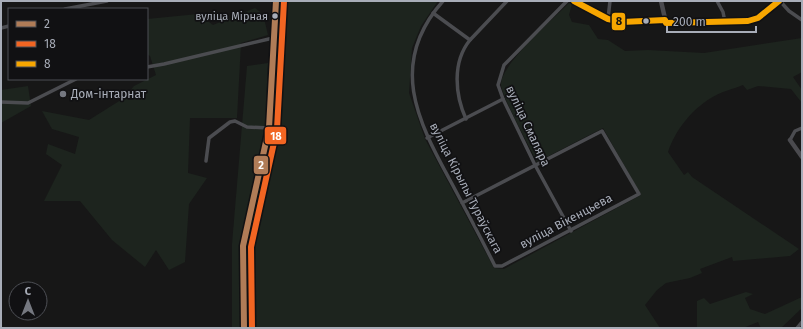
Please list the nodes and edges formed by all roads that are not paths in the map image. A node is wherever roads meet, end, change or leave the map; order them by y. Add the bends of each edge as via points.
1 (107, 1) edge
2 (276, 1) edge
3 (443, 1) edge
4 (507, 1) edge
5 (567, 1) edge
6 (574, 1) edge
7 (610, 1) edge
8 (661, 1) edge
9 (717, 1) edge
10 (778, 2) edge
11 (70, 8) edge
12 (433, 13) junction
13 (608, 19) junction
14 (665, 20) junction
15 (802, 20) edge
16 (725, 22) junction
17 (273, 38) junction
18 (470, 40) junction
19 (148, 67) edge
20 (74, 80) edge
21 (503, 99) junction
22 (1, 102) edge
23 (466, 119) junction
24 (269, 128) junction
25 (802, 128) edge
26 (427, 138) junction
27 (790, 140) joint
28 (802, 157) edge
29 (206, 161) dead end
30 (535, 166) junction
31 (462, 203) junction
32 (571, 231) junction
33 (502, 266) joint
34 (802, 322) edge
35 (244, 328) edge
36 (797, 328) edge

1 - 11 street
2 - 17 main road
3 - 12 street, вуліца Кірылы Тураўскага
4 - 18 street
5 - 21 street, вуліца Смаляра via 504,65 498,85
6 - 13 street
7 - 13 street
8 - 14 main road
9 - 16 street
10 - 15 street
10 - 16 main road via 758,18
12 - 18 street
12 - 26 street, вуліца Кірылы Тураўскага via 421,32 412,73 413,94
13 - 14 street via 622,22
14 - 16 main road via 666,23
17 - 19 street
17 - 24 main road
18 - 23 street via 465,46 457,73 457,90
20 - 22 street via 28,103
21 - 23 street
21 - 30 street, вуліца Смаляра
23 - 26 street
24 - 29 street via 230,122 209,138
24 - 35 main road via 243,246
25 - 27 street via 796,131
26 - 31 street, вуліца Кірылы Тураўскага
27 - 28 main road
30 - 31 street
30 - 32 street, вуліца Смаляра
30 - 32 street, вуліца Вікенцьева via 602,131 639,194
31 - 33 street, вуліца Кірылы Тураўскага via 495,266
32 - 33 street, вуліца Вікенцьева
34 - 36 street

